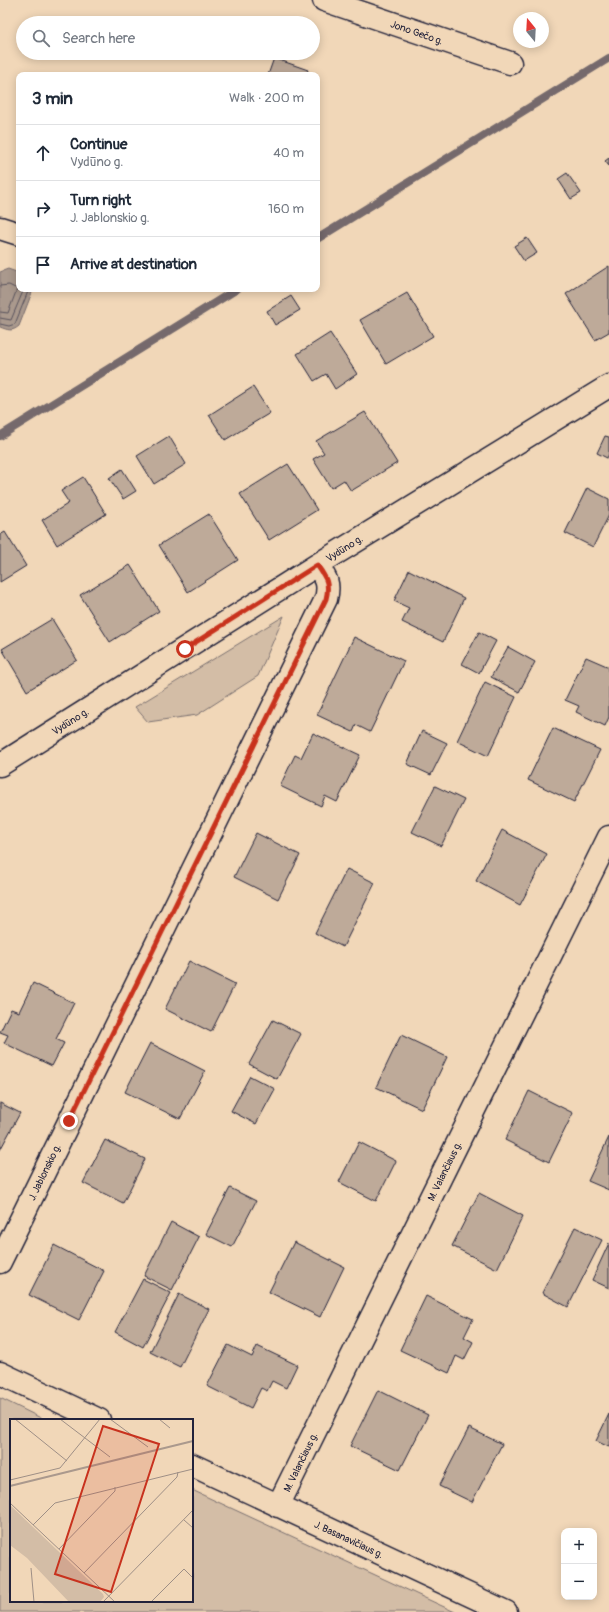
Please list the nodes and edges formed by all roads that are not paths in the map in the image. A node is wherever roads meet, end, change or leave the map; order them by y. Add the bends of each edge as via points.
1 (324, 0) edge
2 (510, 63) dead end
3 (0, 228) edge
4 (16, 233) edge
5 (609, 386) edge
6 (317, 565) junction
7 (0, 765) edge
8 (609, 837) edge
9 (0, 1262) edge
10 (0, 1373) edge
11 (97, 1419) edge
12 (193, 1464) edge
13 (278, 1506) junction
14 (506, 1612) edge

1 - 2 street, Jono Gečo g.
3 - 4 street
5 - 6 street, Vydūno g.
6 - 7 street, Vydūno g.
6 - 9 street, J. Jablonskio g. via 325,576 329,588 326,599
8 - 13 street, M. Valančiaus g.
10 - 11 street
12 - 13 street, J. Basanavičiaus g.
13 - 14 street, J. Basanavičiaus g.

